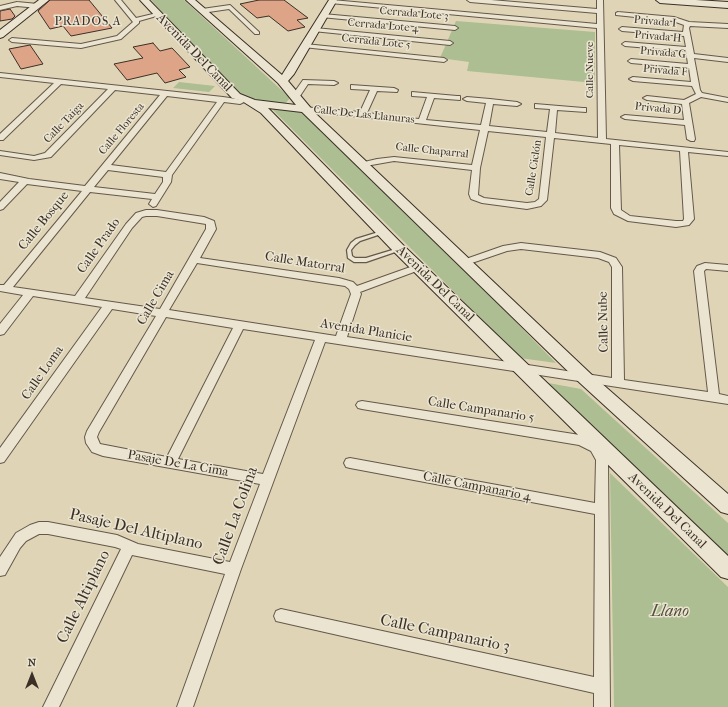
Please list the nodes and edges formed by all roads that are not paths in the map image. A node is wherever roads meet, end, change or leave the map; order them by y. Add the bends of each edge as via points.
1 (45, 0) edge
2 (118, 0) edge
3 (144, 0) edge
4 (190, 0) edge
5 (236, 0) edge
6 (465, 0) edge
7 (470, 0) edge
8 (600, 0) edge
9 (660, 0) edge
10 (332, 1) edge
11 (676, 1) edge
12 (728, 5) edge
13 (38, 6) junction
14 (0, 7) edge
15 (230, 7) junction
16 (202, 11) junction
17 (600, 11) junction
18 (460, 13) junction
19 (618, 14) dead end
20 (156, 15) junction
21 (324, 16) junction
22 (135, 20) junction
23 (688, 24) junction
24 (601, 26) junction
25 (728, 26) edge
26 (456, 28) junction
27 (622, 29) dead end
28 (315, 30) junction
29 (257, 33) dead end
30 (687, 34) junction
31 (0, 35) edge
32 (12, 40) dead end
33 (625, 44) dead end
34 (305, 46) junction
35 (690, 53) junction
36 (446, 54) junction
37 (728, 60) edge
38 (631, 61) dead end
39 (692, 66) junction
40 (0, 75) edge
41 (9, 76) junction
42 (633, 79) dead end
43 (282, 81) junction
44 (58, 82) junction
45 (0, 83) edge
46 (334, 83) dead end
47 (695, 84) junction
48 (354, 87) dead end
49 (113, 88) junction
50 (374, 89) junction
51 (394, 90) dead end
52 (166, 93) junction
53 (415, 94) dead end
54 (700, 95) junction
55 (431, 96) junction
56 (295, 97) junction
57 (457, 98) dead end
58 (647, 98) dead end
59 (223, 99) junction
60 (468, 99) dead end
61 (728, 100) edge
62 (490, 101) junction
63 (685, 102) junction
64 (247, 103) junction
65 (517, 104) dead end
66 (538, 106) dead end
67 (554, 107) junction
68 (306, 109) junction
69 (583, 110) dead end
70 (363, 114) junction
71 (625, 117) dead end
72 (422, 121) junction
73 (688, 123) junction
74 (485, 127) junction
75 (551, 135) junction
76 (0, 138) edge
77 (690, 138) dead end
78 (602, 140) junction
79 (615, 142) junction
80 (684, 150) junction
81 (0, 153) edge
82 (728, 154) edge
83 (364, 165) junction
84 (104, 167) junction
85 (476, 168) junction
86 (168, 175) junction
87 (0, 176) edge
88 (25, 181) junction
89 (86, 189) junction
90 (157, 197) junction
91 (538, 204) joint
92 (0, 207) edge
93 (146, 213) junction
94 (382, 232) junction
95 (399, 249) junction
96 (194, 260) junction
97 (466, 262) junction
98 (419, 267) junction
99 (728, 268) edge
100 (3, 289) edge
101 (355, 290) junction
102 (30, 293) junction
103 (78, 300) junction
104 (109, 305) junction
105 (163, 314) junction
106 (239, 326) junction
107 (0, 331) edge
108 (321, 338) junction
109 (340, 341) junction
110 (520, 369) junction
111 (586, 379) junction
112 (618, 384) junction
113 (714, 398) junction
114 (728, 400) edge
115 (362, 405) dead end
116 (92, 443) joint
117 (0, 458) edge
118 (170, 463) junction
119 (350, 463) dead end
120 (267, 480) junction
121 (726, 500) edge
122 (603, 510) junction
123 (128, 547) junction
124 (234, 569) junction
125 (0, 570) edge
126 (728, 570) edge
127 (280, 616) dead end
128 (602, 687) junction
129 (51, 707) edge
130 (185, 707) edge
131 (602, 707) edge

1 - 13 main road
2 - 22 street
3 - 20 main road, Avenida Del Canal
4 - 16 main road
5 - 15 street
6 - 18 street
7 - 17 street
8 - 17 street, Calle Nueve
9 - 11 main road
10 - 18 street
10 - 21 main road
11 - 12 main road
13 - 14 street via 17,4
13 - 31 main road
15 - 16 street
15 - 29 street
16 - 43 main road
17 - 24 street, Calle Nueve
18 - 24 street
18 - 26 street
19 - 23 street via 674,19
20 - 22 street
20 - 64 main road, Avenida Del Canal via 236,96
21 - 26 street, Cerrada Lote 3
21 - 28 main road
22 - 32 street via 137,22 119,38 81,46
23 - 25 street
23 - 30 street
24 - 78 street, Calle Nueve
26 - 36 street
27 - 30 street, Privada I
28 - 34 main road
28 - 36 street, Cerrada Lote 4
30 - 35 street
33 - 35 street, Privada H
34 - 36 street, Cerrada Lote 5
34 - 43 main road via 289,74
35 - 37 street, Privada H
35 - 39 street
38 - 39 street, Privada G
39 - 47 street
40 - 41 street, Calle De Las Llanuras
41 - 44 street, Calle De Las Llanuras
41 - 45 street
42 - 47 street, Privada F
43 - 56 main road
44 - 49 street, Calle De Las Llanuras
44 - 76 street
46 - 56 street via 306,82
47 - 54 street
48 - 50 street
49 - 52 street, Calle De Las Llanuras
49 - 81 street, Calle Taiga via 48,155 34,158
50 - 51 street
50 - 70 street
52 - 59 street, Calle De Las Llanuras
52 - 84 street, Calle Floresta
53 - 55 street
54 - 61 street
54 - 63 street
55 - 57 street
55 - 72 street
56 - 68 main road
58 - 63 street
59 - 64 street, Calle De Las Llanuras
59 - 86 street
60 - 62 street
62 - 65 street
62 - 74 street
63 - 73 street
64 - 68 main road, Calle De Las Llanuras
64 - 94 main road, Avenida Del Canal via 270,116
66 - 67 street
67 - 69 street
67 - 75 street, Calle Ciclón
68 - 70 street, Calle De Las Llanuras
68 - 83 main road
70 - 72 street, Calle De Las Llanuras
71 - 73 street, Privada D
72 - 74 street, Calle De Las Llanuras
73 - 77 street
74 - 75 street, Calle De Las Llanuras
74 - 85 street
75 - 78 street, Calle De Las Llanuras
75 - 91 street, Calle Ciclón via 543,200
78 - 79 street, Calle De Las Llanuras
79 - 80 street, Calle De Las Llanuras
79 - 80 street via 617,212 628,218 676,224 686,223 689,219
80 - 82 street, Calle De Las Llanuras
83 - 85 street, Calle Chaparral via 394,159
83 - 97 main road
84 - 86 street, Calle Floresta
84 - 89 street
85 - 91 street, Calle Chaparral via 472,191 474,197 520,205
86 - 90 street, Calle Prado via 169,179
87 - 88 street, Calle Bosque
88 - 89 street, Calle Bosque
88 - 92 street
89 - 90 street
89 - 100 street, Calle Bosque
90 - 93 street, Calle Prado
93 - 96 street, Calle Cima via 211,223 211,229
93 - 103 street, Calle Prado via 139,215 129,226
94 - 95 main road, Avenida Del Canal
94 - 95 lane via 358,240 349,250 350,257 354,260 366,260
95 - 98 main road, Avenida Del Canal
96 - 101 street, Calle Matorral via 339,281 349,284
96 - 105 street, Calle Cima
97 - 111 main road
97 - 112 street, Calle Nube via 506,248 521,246 600,255 613,260 617,267
98 - 101 street
98 - 110 main road, Avenida Del Canal
99 - 113 street via 711,266 699,270
100 - 102 street, Avenida Planicie
101 - 109 street, Calle Matorral
102 - 103 street, Avenida Planicie
102 - 107 street
103 - 104 street, Avenida Planicie
104 - 105 street, Avenida Planicie
104 - 117 street, Calle Loma
105 - 106 street, Avenida Planicie
105 - 116 street, Calle Cima via 93,431
106 - 108 street, Avenida Planicie
106 - 118 street
108 - 109 street, Avenida Planicie
108 - 120 street, Calle La Colina
109 - 110 street, Avenida Planicie
110 - 111 street, Avenida Planicie
110 - 126 main road, Avenida Del Canal
111 - 112 street, Avenida Planicie
111 - 121 main road
112 - 113 street, Avenida Planicie
113 - 114 street, Avenida Planicie
115 - 122 street, Calle Campanario 5 via 588,443 595,447 602,460
116 - 118 street, Pasaje De La Cima via 103,451
118 - 120 street, Pasaje De La Cima
119 - 122 street, Calle Campanario 4
120 - 124 street, Calle La Colina
122 - 128 street
123 - 124 street, Pasaje Del Altiplano
123 - 125 street, Pasaje Del Altiplano via 117,541 39,528 21,537
123 - 129 street, Calle Altiplano
124 - 130 street, Calle La Colina
127 - 128 street, Calle Campanario 3
128 - 131 street

